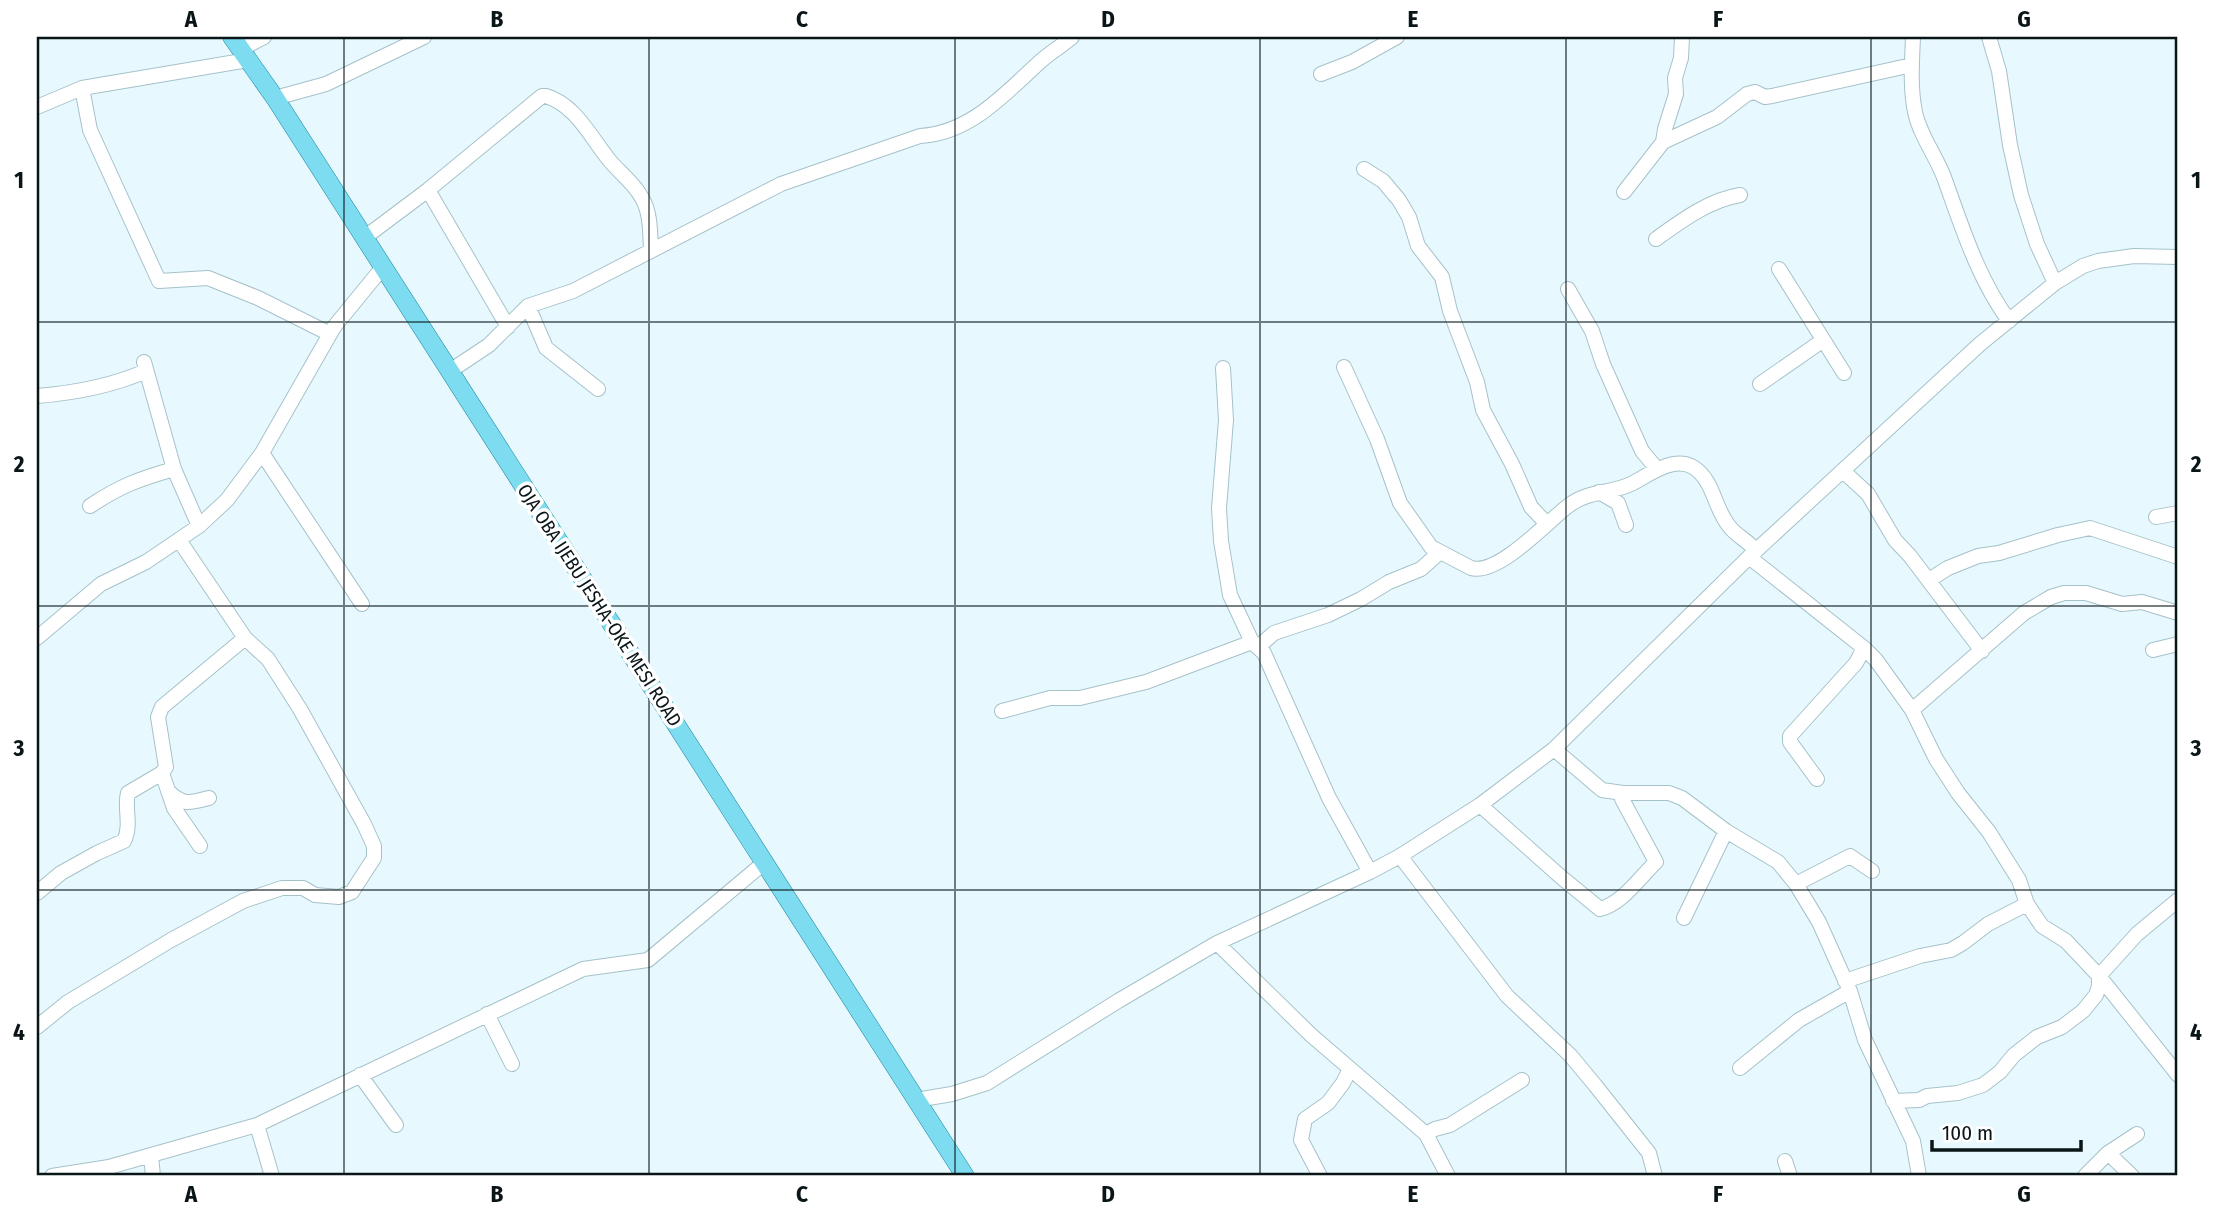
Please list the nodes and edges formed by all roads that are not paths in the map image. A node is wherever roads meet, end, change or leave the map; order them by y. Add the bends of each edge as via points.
1 (264, 37) edge
2 (424, 37) edge
3 (1072, 37) edge
4 (1397, 37) edge
5 (1682, 37) edge
6 (1913, 37) edge
7 (1989, 37) edge
8 (241, 49) edge
9 (1912, 65) junction
10 (1321, 75) dead end
11 (82, 88) junction
12 (275, 98) junction
13 (37, 107) edge
14 (1663, 142) junction
15 (1364, 169) dead end
16 (428, 190) junction
17 (1624, 192) dead end
18 (1740, 195) dead end
19 (364, 238) junction
20 (1656, 239) dead end
21 (651, 251) junction
22 (2178, 257) edge
23 (383, 267) junction
24 (1779, 269) dead end
25 (2055, 283) junction
26 (1568, 289) dead end
27 (528, 306) junction
28 (2008, 321) junction
29 (508, 327) junction
30 (330, 334) junction
31 (1822, 341) junction
32 (1344, 367) dead end
33 (1223, 368) dead end
34 (450, 371) junction
35 (1844, 373) dead end
36 (1760, 384) dead end
37 (598, 389) dead end
38 (37, 396) edge
39 (262, 453) junction
40 (174, 469) junction
41 (1657, 469) junction
42 (1843, 471) junction
43 (1630, 484) junction
44 (1599, 492) junction
45 (1618, 503) junction
46 (90, 506) dead end
47 (2178, 513) edge
48 (2156, 517) dead end
49 (1546, 524) junction
50 (1626, 525) dead end
51 (199, 526) junction
52 (179, 540) junction
53 (1440, 552) junction
54 (1752, 554) junction
55 (2178, 557) edge
56 (1929, 580) junction
57 (362, 604) dead end
58 (2178, 613) edge
59 (37, 638) edge
60 (245, 638) junction
61 (1255, 644) junction
62 (2178, 644) edge
63 (1864, 648) junction
64 (2153, 650) dead end
65 (1982, 651) junction
66 (1002, 711) dead end
67 (1910, 711) junction
68 (1554, 749) junction
69 (162, 773) junction
70 (1817, 779) dead end
71 (167, 790) junction
72 (1623, 793) junction
73 (209, 798) dead end
74 (1480, 805) junction
75 (1980, 829) dead end
76 (1726, 831) junction
77 (200, 846) dead end
78 (1400, 856) junction
79 (765, 862) junction
80 (1872, 871) dead end
81 (1370, 872) junction
82 (1796, 884) junction
83 (37, 893) edge
84 (2178, 900) edge
85 (2027, 904) junction
86 (1684, 918) dead end
87 (1217, 943) junction
88 (2099, 976) junction
89 (1847, 986) junction
90 (487, 1014) junction
91 (37, 1027) edge
92 (512, 1064) dead end
93 (1740, 1068) dead end
94 (1350, 1069) junction
95 (360, 1075) junction
96 (2178, 1075) edge
97 (1522, 1080) dead end
98 (916, 1100) junction
99 (1893, 1101) junction
100 (257, 1125) junction
101 (396, 1125) dead end
102 (1426, 1134) junction
103 (2137, 1134) dead end
104 (2108, 1153) junction
105 (151, 1156) junction
106 (1786, 1161) dead end
107 (90, 1174) edge
108 (52, 1176) edge
109 (153, 1176) edge
110 (272, 1176) edge
111 (965, 1176) edge
112 (1320, 1176) edge
113 (1448, 1176) edge
114 (1655, 1176) edge
115 (1790, 1176) edge
116 (1919, 1176) edge
117 (2085, 1176) edge
118 (2132, 1176) edge

1 - 8 street
2 - 12 street via 326,84
3 - 21 street via 987,110 958,127 781,184
4 - 10 street
5 - 14 street via 1676,94
6 - 9 street
7 - 25 street via 2021,195
8 - 11 street
8 - 12 main road, OJA OBA IJEBU JESHA-OKE MESI ROAD
9 - 14 street via 1772,96 1747,94 1717,117
9 - 28 street via 1916,116 1975,262
11 - 13 street
11 - 30 street via 90,130 159,281 208,278
12 - 19 main road, OJA OBA IJEBU JESHA-OKE MESI ROAD
14 - 17 street
15 - 49 street via 1383,181 1399,200 1418,246 1442,277 1483,411 1531,507
16 - 19 street
16 - 21 street via 542,96 550,97 579,118 643,198
16 - 29 street
18 - 20 street via 1698,212
19 - 23 main road, OJA OBA IJEBU JESHA-OKE MESI ROAD
21 - 27 street via 573,291
22 - 25 street via 2098,261
23 - 30 street
23 - 34 main road, OJA OBA IJEBU JESHA-OKE MESI ROAD
24 - 31 street
25 - 28 street
26 - 41 street via 1592,331 1642,452
27 - 29 street
27 - 37 street via 545,348
28 - 42 street
29 - 34 street
30 - 39 street
31 - 35 street
31 - 36 street
32 - 53 street via 1400,503
33 - 61 street via 1226,420 1221,541 1230,594
34 - 79 main road, OJA OBA IJEBU JESHA-OKE MESI ROAD
38 - 40 street via 127,380 145,367
39 - 51 street via 227,500
39 - 57 street
40 - 46 street via 117,488
40 - 51 street
41 - 43 street
41 - 54 street via 1685,464 1698,471 1730,528 1744,538
42 - 54 street
42 - 56 street via 1868,494 1895,540
43 - 44 street
43 - 45 street
44 - 45 street
44 - 49 street via 1569,505
45 - 50 street
47 - 48 street
49 - 53 street via 1485,568 1471,568
51 - 52 street
52 - 59 street via 101,584
52 - 60 street
53 - 61 street via 1421,569 1361,599
54 - 63 street
54 - 68 street
55 - 56 street via 2090,528 1978,556
56 - 65 street
58 - 65 street via 2143,602 2122,604 2085,593 2064,593 2024,613
60 - 69 street via 162,707 158,717 167,763
60 - 91 street via 268,659 300,709 364,824 374,858 352,892 339,897 282,888 243,901 68,1002
61 - 66 street via 1146,682
61 - 81 street via 1264,653 1329,798
62 - 64 street
63 - 67 street
63 - 70 street via 1856,663 1790,736
65 - 67 street
67 - 75 street via 1937,772
67 - 85 street via 1936,759 2019,880
68 - 72 street via 1602,790
68 - 74 street
69 - 71 street
69 - 83 street via 128,793 124,841 61,873
71 - 73 street via 177,801
71 - 77 street
72 - 74 street via 1656,862 1617,901 1600,909
72 - 76 street via 1669,793
74 - 78 street
76 - 82 street via 1778,863
76 - 86 street
78 - 81 street
78 - 114 street via 1507,996 1595,1085 1649,1153
79 - 90 street via 648,960 583,969
79 - 98 main road, OJA OBA IJEBU JESHA-OKE MESI ROAD
80 - 82 street via 1850,856
81 - 87 street
82 - 89 street via 1819,922
84 - 88 street via 2137,934
85 - 88 street via 2042,926 2066,941
85 - 89 street via 1951,950 1920,956
87 - 94 street
87 - 98 street via 987,1083
88 - 96 street
88 - 99 street via 2096,995 2083,1011 2062,1027 2037,1037 1983,1085 1919,1100
89 - 93 street
89 - 99 street
90 - 92 street
90 - 95 street
94 - 102 street
94 - 112 street via 1328,1102 1305,1119 1301,1139
95 - 100 street
95 - 101 street
97 - 102 street via 1450,1125
98 - 111 main road, OJA OBA IJEBU JESHA-OKE MESI ROAD
99 - 116 street via 1913,1142
100 - 105 street
100 - 110 street
102 - 113 street
103 - 104 street
104 - 117 street
104 - 118 street
105 - 107 street
105 - 109 street
106 - 115 street
107 - 108 street

